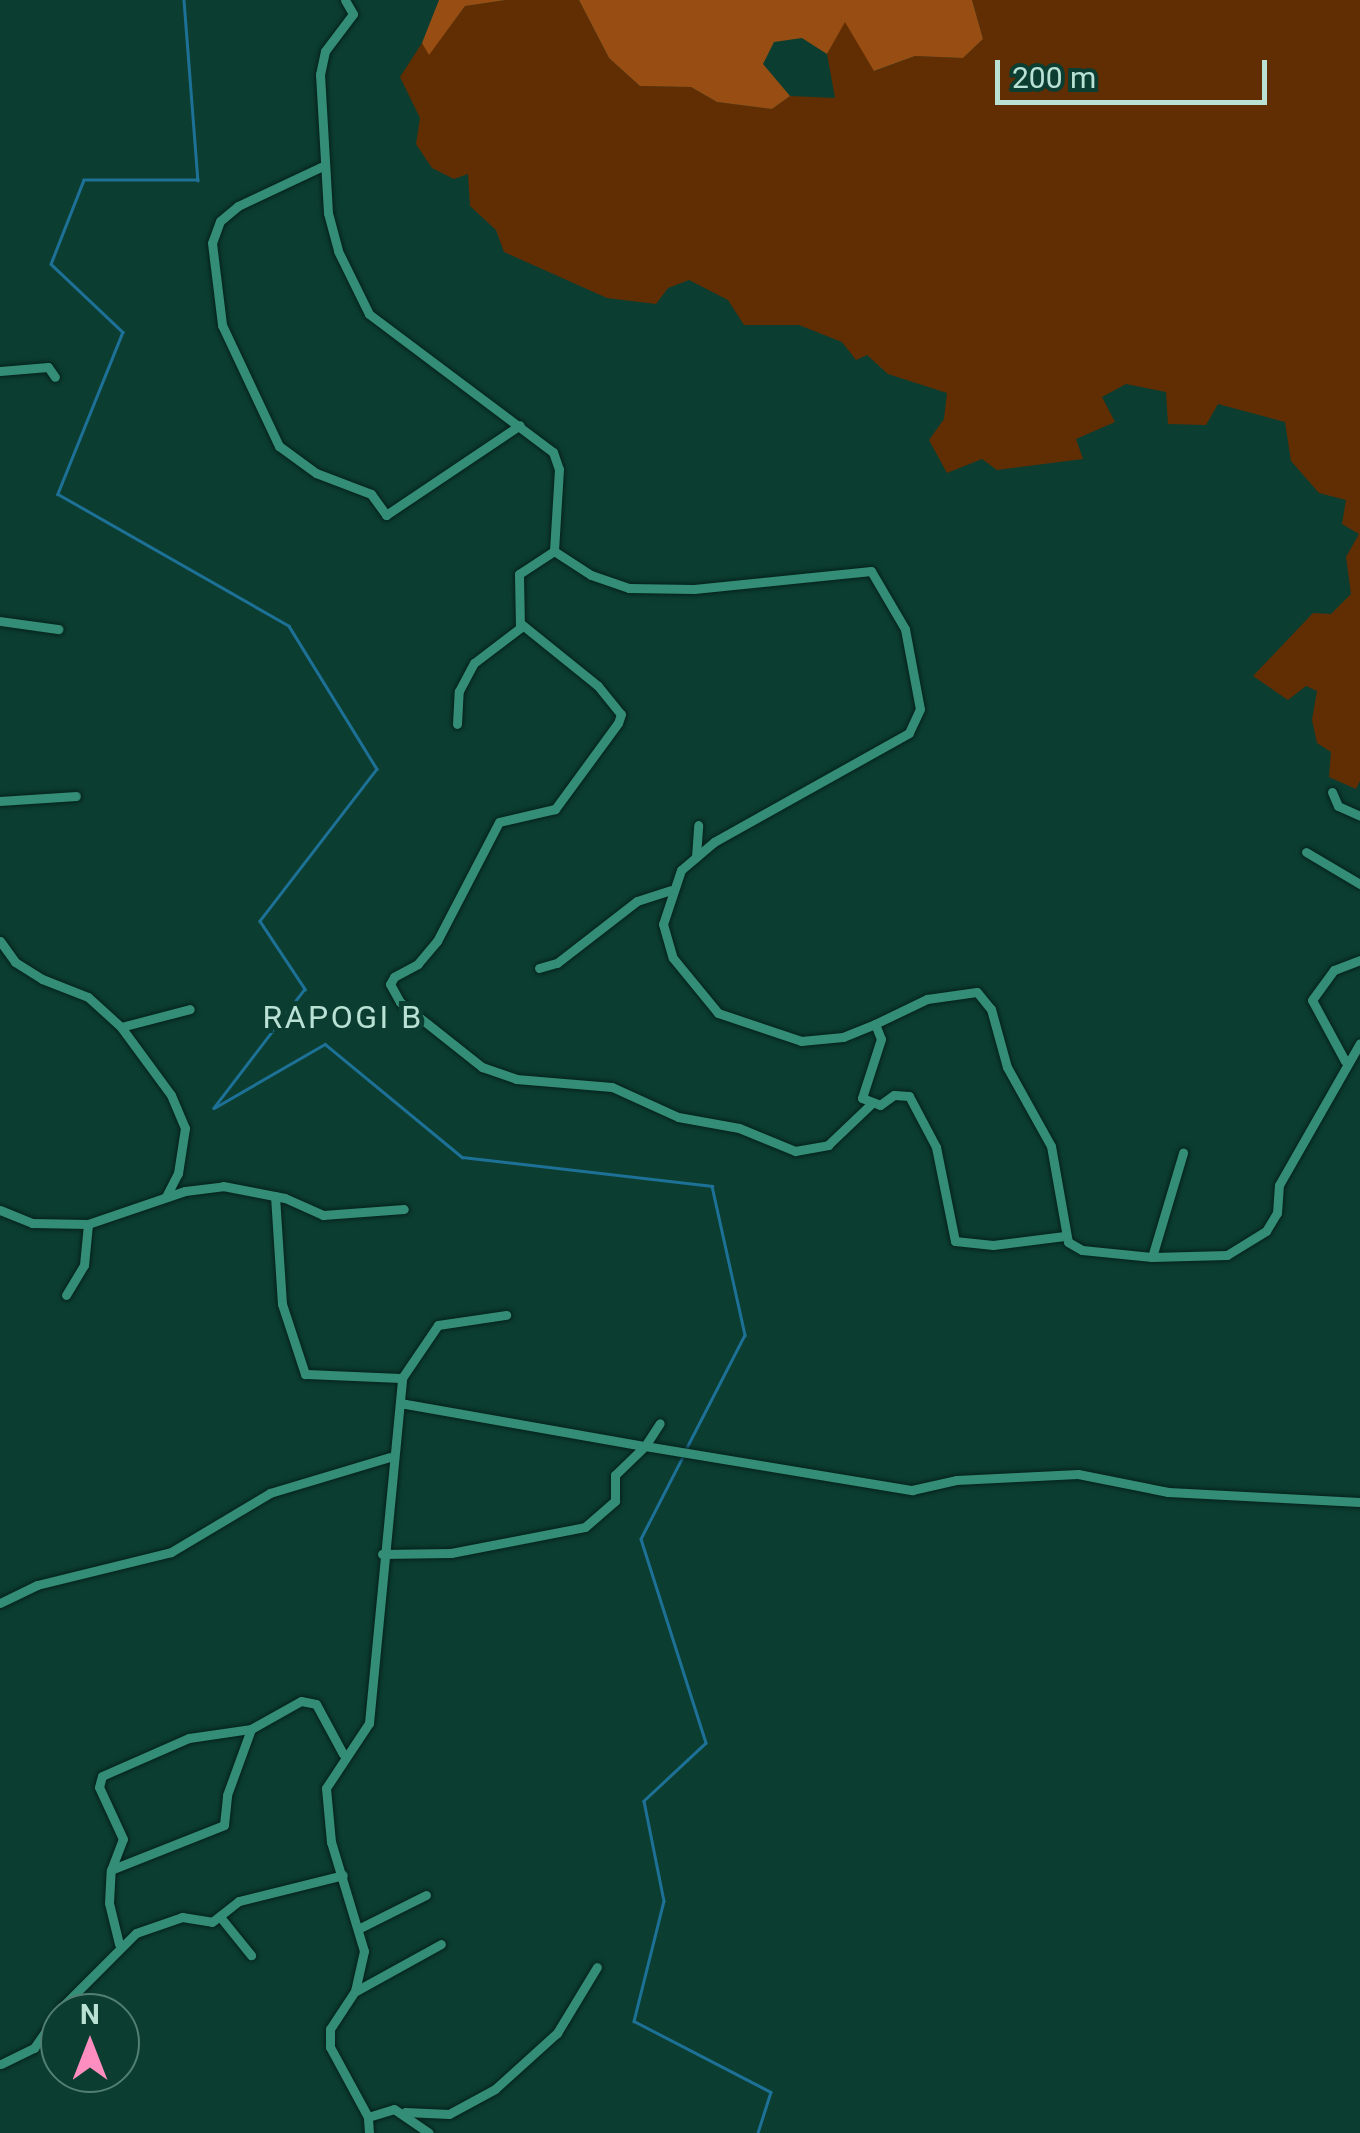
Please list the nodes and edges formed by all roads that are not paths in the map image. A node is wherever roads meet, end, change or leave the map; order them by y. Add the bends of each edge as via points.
1 (345, 0) edge
2 (323, 166) junction
3 (0, 371) edge
4 (56, 376) dead end
5 (520, 425) junction
6 (554, 551) junction
7 (0, 621) edge
8 (520, 622) junction
9 (58, 629) dead end
10 (456, 724) dead end
11 (1332, 792) dead end
12 (76, 796) dead end
13 (0, 801) edge
14 (1360, 816) edge
15 (698, 825) dead end
16 (1306, 852) dead end
17 (696, 857) junction
18 (1360, 884) edge
19 (670, 890) junction
20 (0, 942) edge
21 (1360, 960) edge
22 (539, 968) dead end
23 (190, 1009) dead end
24 (874, 1024) junction
25 (120, 1027) junction
26 (1360, 1043) edge
27 (1345, 1062) junction
28 (871, 1104) junction
29 (1183, 1153) dead end
30 (275, 1196) junction
31 (166, 1197) junction
32 (404, 1209) dead end
33 (0, 1210) edge
34 (88, 1224) junction
35 (1064, 1236) junction
36 (1152, 1256) junction
37 (66, 1294) dead end
38 (506, 1315) dead end
39 (402, 1378) junction
40 (400, 1403) junction
41 (660, 1422) dead end
42 (645, 1446) junction
43 (390, 1457) junction
44 (1360, 1502) edge
45 (382, 1554) junction
46 (0, 1602) edge
47 (251, 1729) junction
48 (344, 1754) junction
49 (111, 1870) junction
50 (343, 1875) junction
51 (426, 1895) dead end
52 (221, 1918) junction
53 (358, 1929) junction
54 (119, 1944) junction
55 (441, 1944) dead end
56 (252, 1955) dead end
57 (597, 1968) dead end
58 (356, 1991) junction
59 (0, 2064) edge
60 (404, 2112) junction
61 (368, 2116) junction
62 (369, 2133) edge
63 (429, 2133) edge

1 - 2 street via 353,14 325,51 320,74
2 - 5 street via 338,252 369,314
2 - 5 street via 238,206 220,221 212,243 222,325 279,446 316,473 370,494 386,515
3 - 4 street via 48,367
5 - 6 street via 557,460
6 - 8 street via 519,574
6 - 17 street via 590,575 629,588 694,589 871,571 905,629 920,708 910,732
7 - 9 street
8 - 10 street via 465,678
8 - 28 street via 598,686 620,714 618,723 555,809 499,822 437,941 390,984 400,1002 482,1067 516,1079 612,1087 678,1117 739,1128 795,1151 828,1145
11 - 14 street via 1338,806
12 - 13 street
15 - 17 street
16 - 18 street
17 - 19 street
19 - 22 street via 637,901 556,963
19 - 24 street via 666,941 718,1013 809,1043
20 - 25 street via 16,962 88,997
21 - 27 street via 1334,970 1312,1000
23 - 25 street
24 - 28 street via 881,1039 860,1094
24 - 35 street via 927,999 977,992 1054,1155
25 - 31 street via 183,1120 178,1173
26 - 27 street
27 - 36 street via 1279,1185 1277,1213 1266,1231 1227,1255
28 - 35 street via 909,1096 936,1147 955,1240 994,1245
29 - 36 street
30 - 31 street via 223,1186
30 - 32 street via 323,1216
30 - 39 street via 282,1304 305,1374
31 - 34 street
33 - 34 street via 32,1223
34 - 37 street via 84,1265
35 - 36 street via 1082,1250
38 - 39 street via 438,1325
39 - 40 street
40 - 42 street
40 - 43 street
41 - 42 street
42 - 44 street via 912,1490 956,1480 1078,1474 1168,1492
42 - 45 street via 616,1475 615,1501 585,1527 451,1553
43 - 45 street
43 - 46 street via 270,1493 171,1552 37,1585
45 - 48 street via 369,1723
47 - 48 street via 280,1709 310,1701
47 - 49 street via 227,1795 224,1825
47 - 49 street via 188,1738 102,1776 99,1787 123,1839
48 - 50 street via 326,1788 325,1811
49 - 54 street via 111,1926
50 - 52 street via 239,1901
50 - 53 street
51 - 53 street
52 - 54 street via 172,1920
52 - 56 street
53 - 58 street via 364,1970
54 - 59 street via 34,2048
55 - 58 street
57 - 60 street via 557,2033 494,2089 450,2114
58 - 61 street via 328,2037 345,2083
60 - 61 street
60 - 63 street
61 - 62 street

